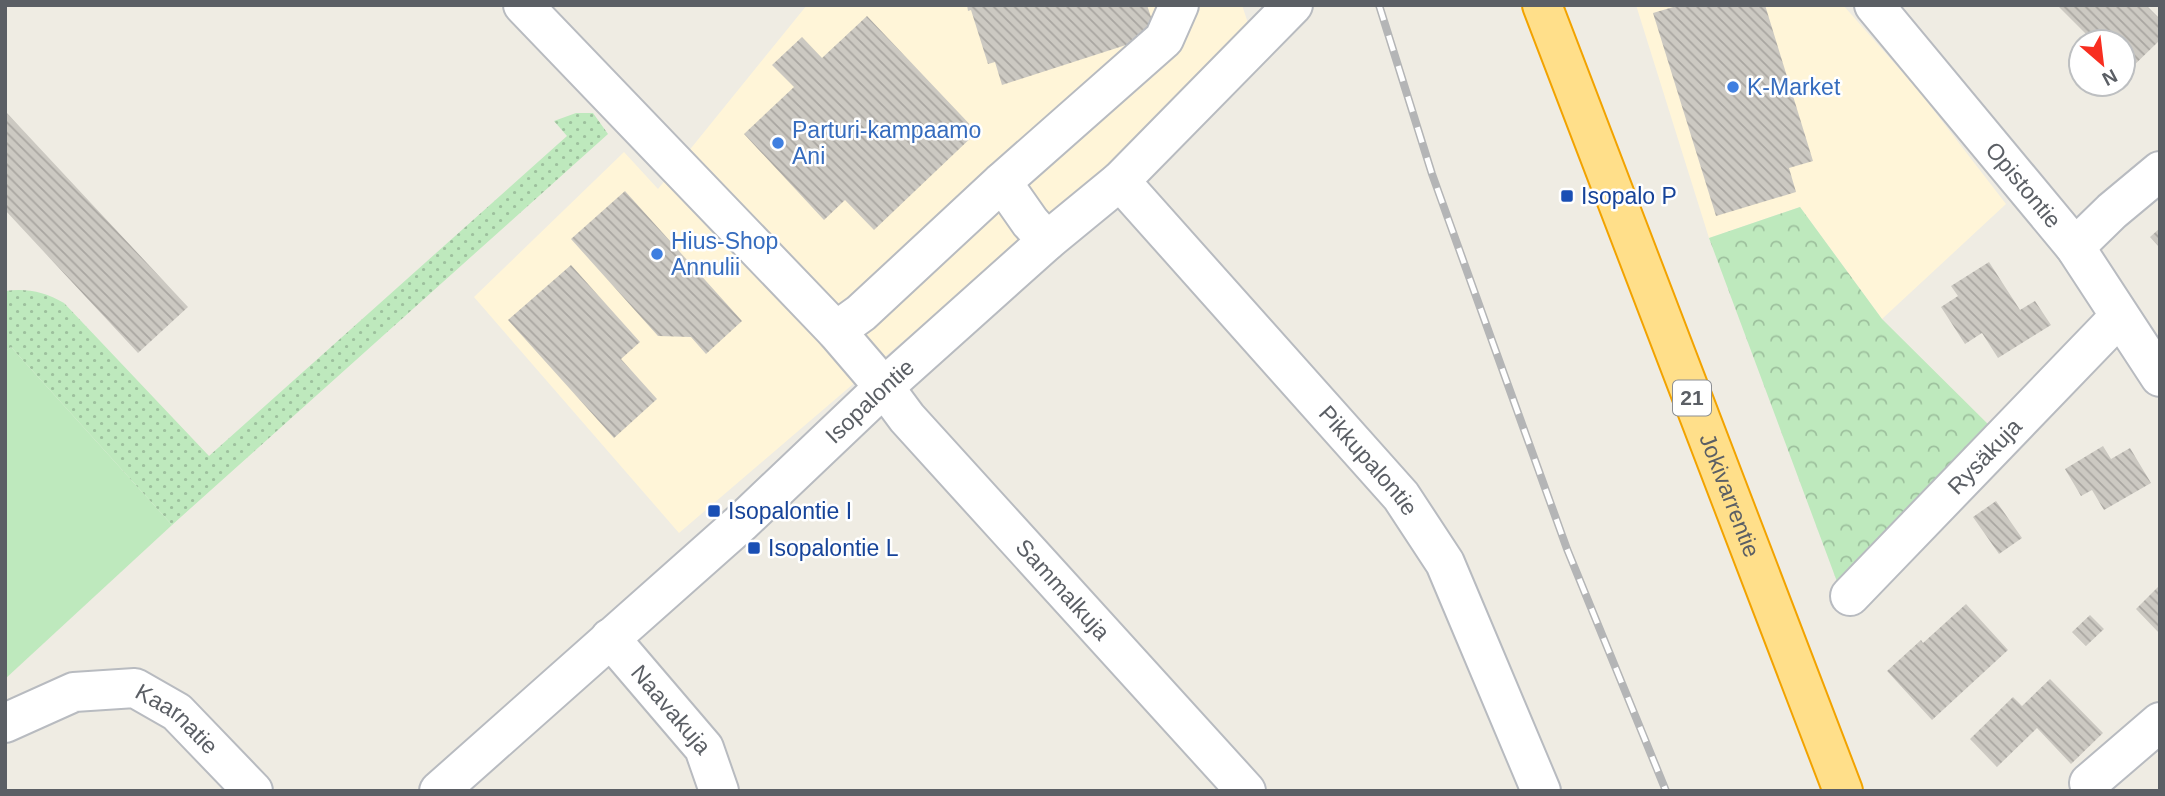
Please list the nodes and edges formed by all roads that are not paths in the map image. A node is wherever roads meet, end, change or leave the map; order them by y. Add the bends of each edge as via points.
1 (523, 5) edge
2 (1179, 5) edge
3 (1542, 5) edge
4 (1874, 5) edge
5 (1279, 11) edge
6 (2160, 171) edge
7 (1120, 181) junction
8 (1002, 182) junction
9 (1047, 241) junction
10 (2075, 247) junction
11 (2119, 317) junction
12 (836, 331) junction
13 (2160, 377) edge
14 (884, 387) junction
15 (1850, 596) dead end
16 (610, 638) junction
17 (2160, 722) edge
18 (5, 723) edge
19 (2089, 783) dead end
20 (253, 791) edge
21 (439, 791) edge
22 (719, 791) edge
23 (1246, 791) edge
24 (1541, 791) edge
25 (1843, 791) edge

1 - 12 street, Sammalkuja
2 - 8 street via 1164,39
3 - 25 highway, Jokivarrentie / 21
4 - 10 street, Opistontie
5 - 7 street, Isopalontie
6 - 10 street
7 - 9 street, Isopalontie
7 - 24 street, Pikkupalontie via 1401,496 1445,562
8 - 9 street
8 - 12 street
9 - 14 street, Isopalontie
10 - 11 street, Opistontie
11 - 13 street, Opistontie
11 - 15 street, Rysäkuja
12 - 14 street, Sammalkuja
14 - 16 street, Isopalontie via 742,522
14 - 23 street, Sammalkuja via 907,418
16 - 21 street, Isopalontie
16 - 22 street, Naavakuja via 704,748
17 - 19 street
18 - 20 street, Kaarnatie via 74,692 135,688 177,712

